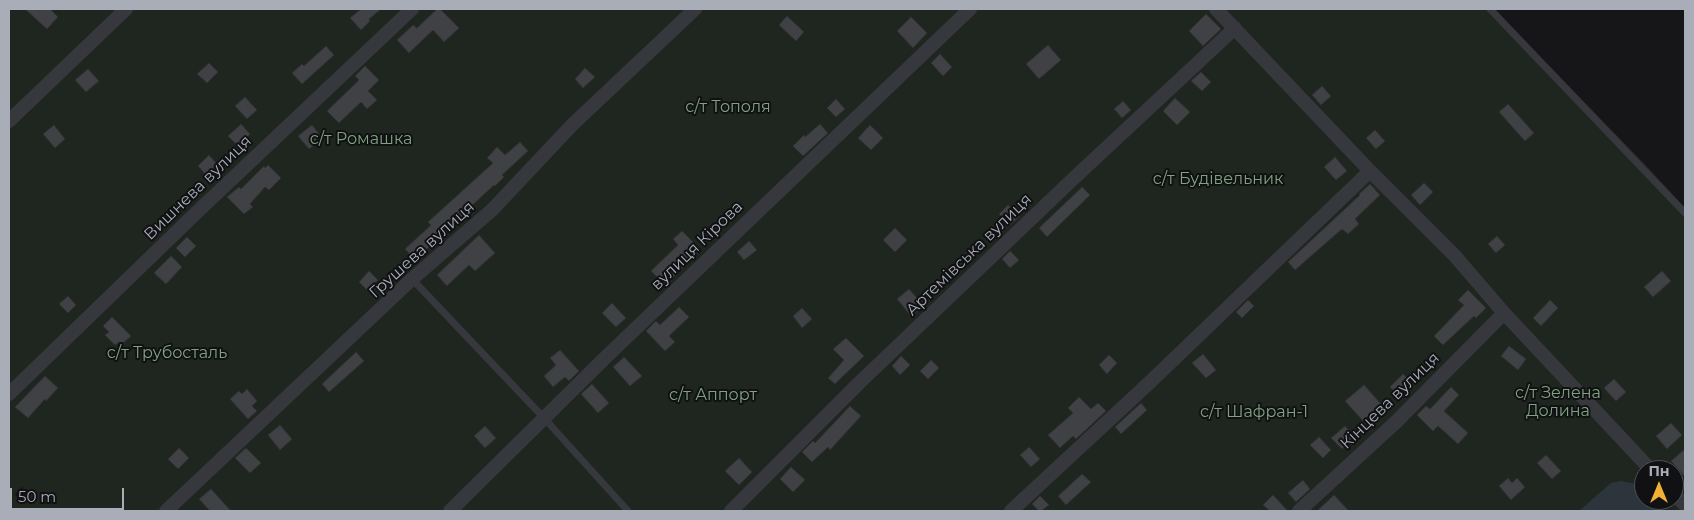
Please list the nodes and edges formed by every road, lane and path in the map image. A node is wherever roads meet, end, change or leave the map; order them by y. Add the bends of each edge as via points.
1 (126, 9) edge
2 (412, 9) edge
3 (695, 9) edge
4 (970, 9) edge
5 (1216, 9) edge
6 (1490, 9) edge
7 (1235, 28) junction
8 (9, 121) edge
9 (1370, 171) junction
10 (1685, 212) edge
11 (412, 279) junction
12 (1504, 313) junction
13 (9, 394) edge
14 (544, 418) junction
15 (1642, 460) edge
16 (166, 511) edge
17 (450, 511) edge
18 (628, 511) edge
19 (731, 511) edge
20 (1011, 511) edge
21 (1299, 511) edge

1 - 8 street
2 - 13 street, Вишнева вулиця
3 - 11 street, Грушева вулиця via 572,126 492,210
4 - 14 street, вулиця Кірова
5 - 7 street
6 - 10 lane
7 - 9 street
7 - 19 street, Артемівська вулиця via 866,376
9 - 12 street via 1455,256
9 - 20 street
11 - 14 lane
11 - 16 street, Грушева вулиця
12 - 15 street
12 - 21 street, Кінцева вулиця via 1396,422
14 - 17 street, вулиця Кірова
14 - 18 lane

